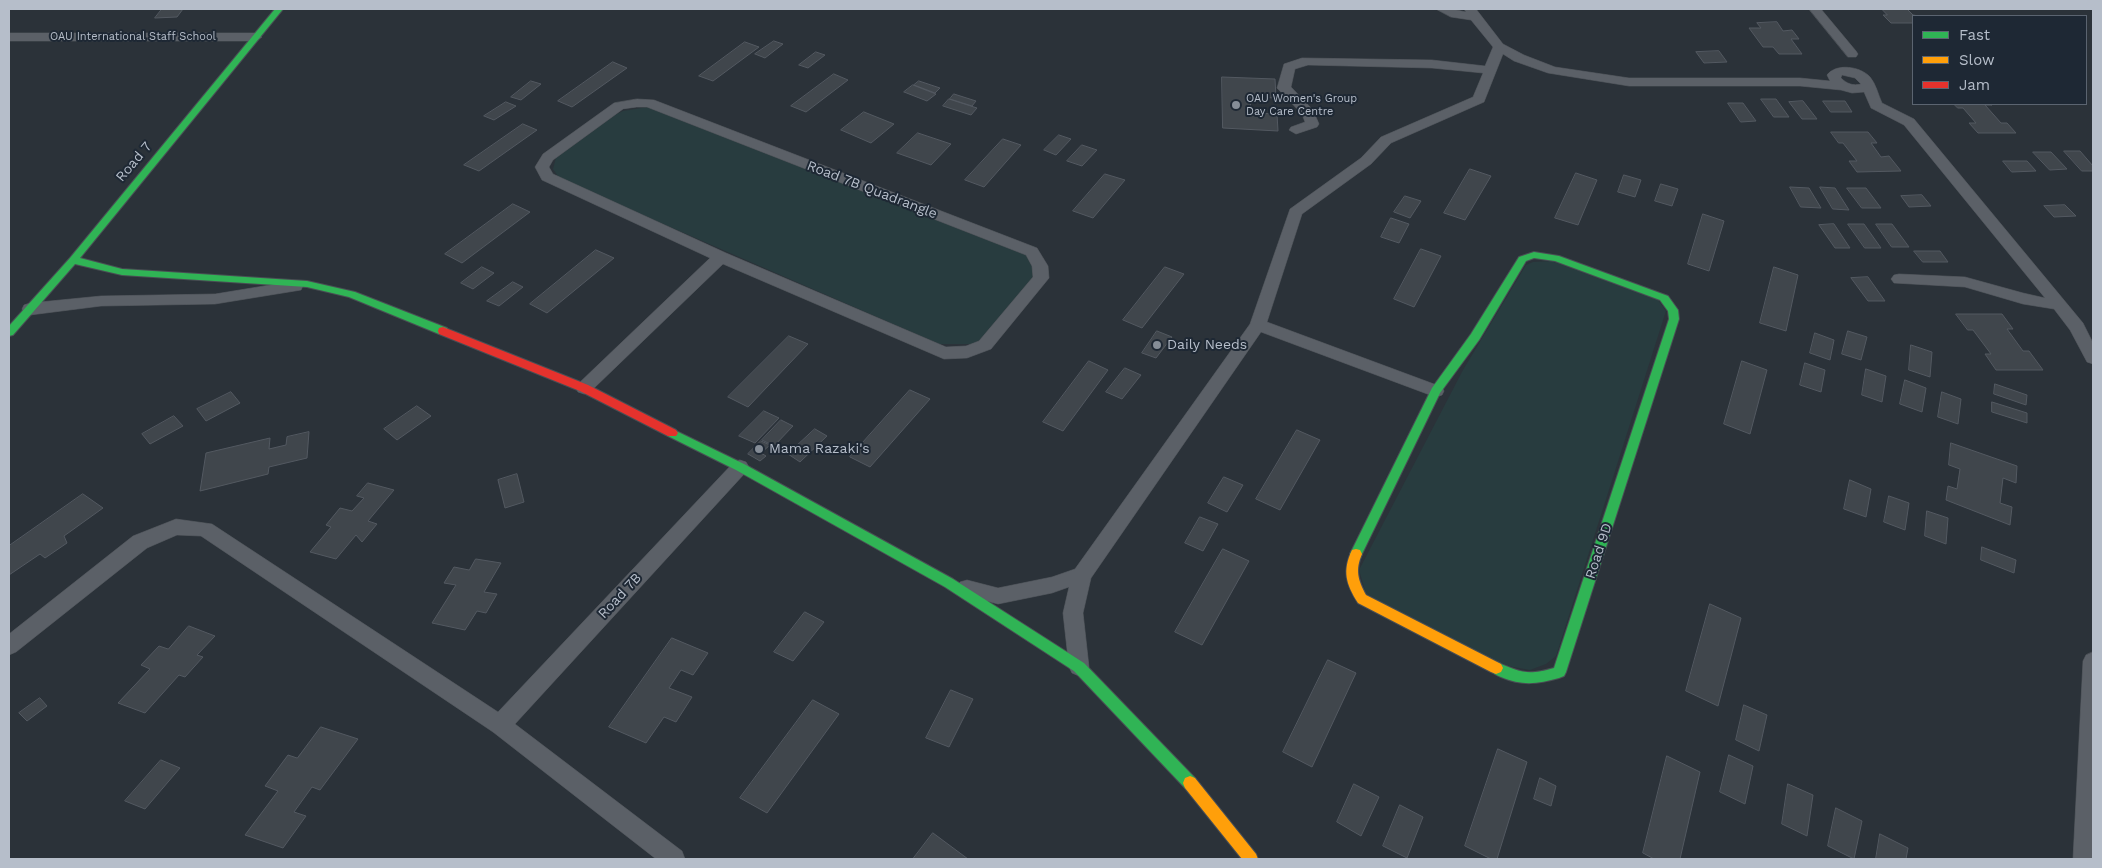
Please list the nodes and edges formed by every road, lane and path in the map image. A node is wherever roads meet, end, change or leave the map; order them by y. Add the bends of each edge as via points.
1 (279, 9) edge
2 (1442, 9) edge
3 (1816, 9) edge
4 (1473, 13) edge
5 (9, 37) edge
6 (256, 38) junction
7 (1499, 47) junction
8 (1852, 54) junction
9 (1490, 70) junction
10 (1834, 74) junction
11 (1865, 80) junction
12 (1800, 82) junction
13 (1845, 87) junction
14 (1909, 122) junction
15 (1296, 130) dead end
16 (721, 257) junction
17 (73, 260) junction
18 (1899, 279) dead end
19 (307, 284) junction
20 (2059, 304) junction
21 (30, 310) junction
22 (1258, 325) junction
23 (9, 332) edge
24 (2093, 358) edge
25 (584, 388) junction
26 (1436, 391) junction
27 (740, 467) junction
28 (1082, 575) junction
29 (949, 583) junction
30 (9, 646) edge
31 (2093, 661) edge
32 (1079, 667) junction
33 (500, 725) junction
34 (674, 859) edge
35 (1251, 859) edge
36 (2084, 859) edge

1 - 6 street, Road 7
2 - 4 street via 1455,14
3 - 8 street
4 - 7 street
5 - 6 street, OAU International Staff School
6 - 17 street, Road 7
7 - 9 street
7 - 12 street via 1553,70 1629,82
8 - 10 street via 1834,64
8 - 11 street via 1844,64
9 - 15 street via 1432,64 1307,61 1289,67 1284,88 1308,113 1312,124
9 - 22 street via 1479,99 1386,140 1366,161 1295,212
10 - 11 street via 1848,72
10 - 12 street
10 - 13 street via 1835,81
11 - 13 street via 1866,87 1862,89
11 - 14 street via 1876,105
12 - 13 street
13 - 14 street via 1869,106
14 - 20 street
16 - 16 street, Road 7B Quadrangle via 547,177 542,168 548,157 620,106 649,103 1032,252 1040,266 1041,278 985,345 967,352 944,353
16 - 25 street
17 - 19 street via 122,272
17 - 21 street, Road 7
18 - 20 street via 1965,282 2020,300
19 - 21 street via 215,299 100,301
19 - 25 street via 351,294
20 - 24 street via 2077,327
21 - 23 street, Road 7
22 - 26 street
22 - 28 street
25 - 27 street
26 - 26 street, Road 9D via 1475,337 1522,259 1534,255 1556,258 1664,298 1673,310 1674,319 1560,672 1540,678 1517,679 1362,600 1353,584 1350,567
27 - 29 street
27 - 33 street, Road 7B
28 - 29 street via 998,596
28 - 32 street via 1073,613
29 - 32 street
30 - 33 street via 140,542 176,527 206,529
31 - 36 street
32 - 35 street via 1180,771
33 - 34 street

